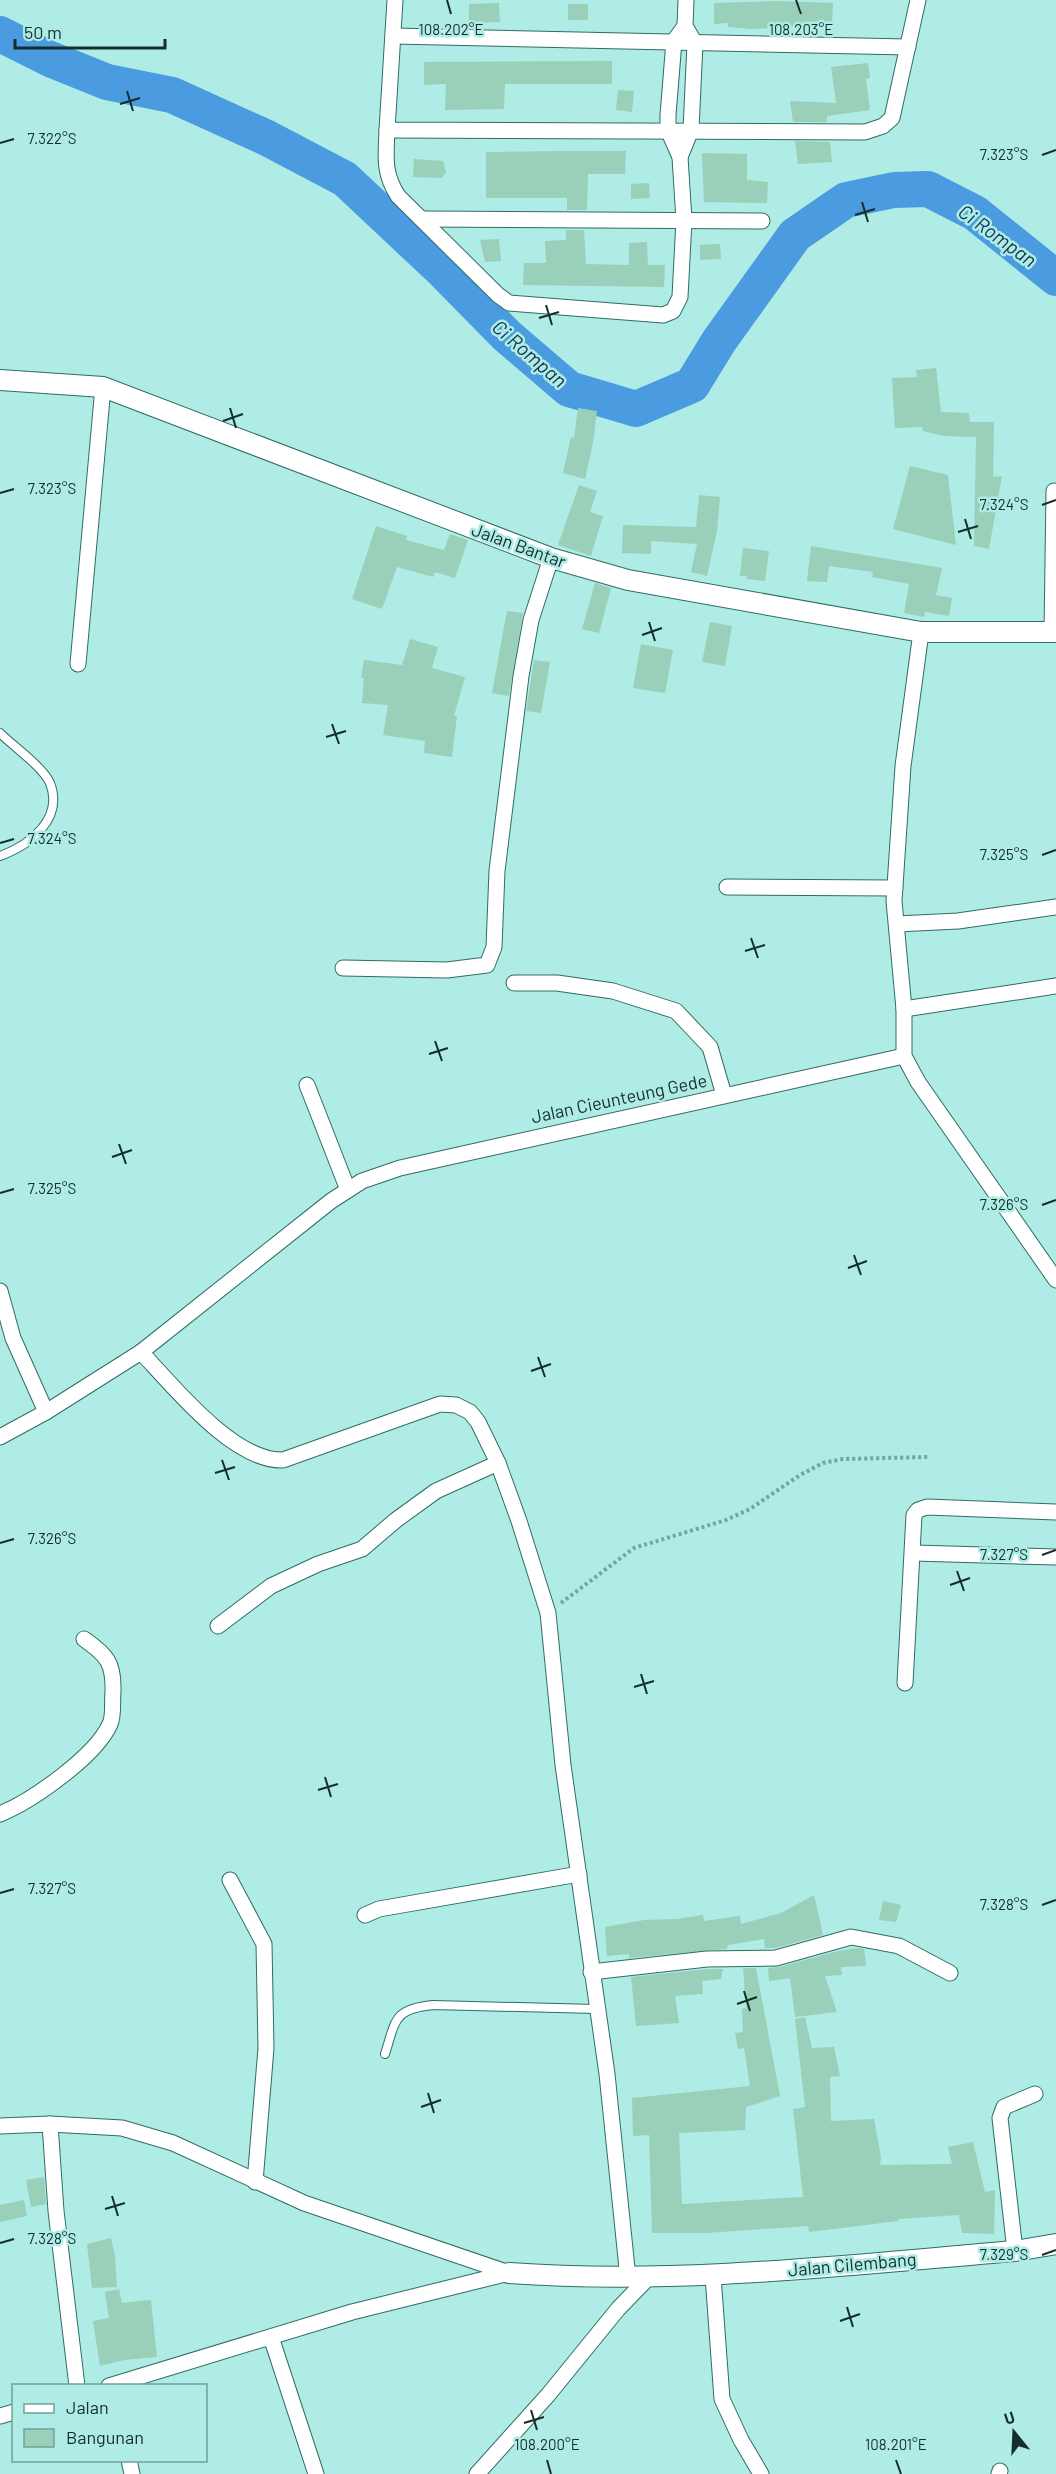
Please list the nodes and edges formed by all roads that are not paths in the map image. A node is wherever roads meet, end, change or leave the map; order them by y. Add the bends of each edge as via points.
1 (395, 0) edge
2 (686, 0) edge
3 (918, 0) edge
4 (685, 26) junction
5 (393, 36) junction
6 (674, 41) junction
7 (695, 43) junction
8 (908, 46) junction
9 (387, 130) junction
10 (668, 130) junction
11 (691, 130) junction
12 (680, 157) junction
13 (424, 219) junction
14 (684, 220) junction
15 (762, 220) dead end
16 (0, 380) edge
17 (103, 387) junction
18 (1054, 491) dead end
19 (551, 558) junction
20 (921, 632) junction
21 (1054, 632) edge
22 (78, 664) dead end
23 (0, 733) edge
24 (0, 856) edge
25 (727, 887) dead end
26 (895, 888) junction
27 (1056, 907) edge
28 (897, 924) junction
29 (343, 968) dead end
30 (514, 983) dead end
31 (1056, 986) edge
32 (904, 1009) junction
33 (904, 1056) junction
34 (307, 1085) dead end
35 (724, 1095) junction
36 (348, 1190) junction
37 (1056, 1280) edge
38 (0, 1291) edge
39 (141, 1352) junction
40 (46, 1412) junction
41 (0, 1437) edge
42 (498, 1463) junction
43 (1056, 1512) edge
44 (914, 1554) junction
45 (1056, 1557) edge
46 (218, 1626) dead end
47 (84, 1639) dead end
48 (905, 1683) dead end
49 (0, 1814) edge
50 (579, 1874) junction
51 (230, 1880) dead end
52 (365, 1914) dead end
53 (591, 1972) junction
54 (950, 1973) dead end
55 (596, 2009) junction
56 (385, 2054) dead end
57 (1035, 2094) dead end
58 (50, 2124) junction
59 (0, 2126) edge
60 (255, 2182) junction
61 (1056, 2244) edge
62 (1015, 2251) junction
63 (509, 2273) junction
64 (713, 2276) junction
65 (628, 2278) junction
66 (648, 2278) junction
67 (271, 2337) junction
68 (77, 2384) edge
69 (112, 2384) edge
70 (316, 2474) edge
71 (477, 2474) edge
72 (760, 2474) edge

1 - 5 street
2 - 4 street
3 - 8 street
4 - 6 street
4 - 7 street
5 - 6 street
5 - 9 street
6 - 7 street
6 - 10 street
7 - 8 street
7 - 11 street
8 - 11 street via 892,118 875,130
9 - 10 street
9 - 13 street via 389,182 398,196
10 - 11 street
10 - 12 street
11 - 12 street
12 - 14 street
13 - 14 street
13 - 14 street via 509,303 663,315 679,303
14 - 15 street
16 - 17 street, Jalan Bantar
17 - 19 street, Jalan Bantar
17 - 22 street
18 - 21 street
19 - 20 street, Jalan Bantar via 627,579
19 - 29 street via 531,620 520,676 497,871 494,946 488,965 447,970
20 - 21 street, Jalan Bantar
20 - 26 street via 903,766
23 - 24 lane via 50,782 53,803 50,819 39,833 19,849
25 - 26 street
26 - 28 street
27 - 28 street via 958,921
28 - 32 street
30 - 35 street via 557,983 613,991 676,1011 710,1047
31 - 32 street
32 - 33 street
33 - 35 street, Jalan Cieunteung Gede
33 - 37 street
34 - 36 street
35 - 36 street, Jalan Cieunteung Gede via 400,1168
36 - 39 street, Jalan Cieunteung Gede
38 - 40 street via 13,1338
39 - 40 street, Jalan Cieunteung Gede
39 - 42 street via 219,1431 271,1461 440,1404 456,1405 470,1412
40 - 41 street, Jalan Cieunteung Gede
42 - 46 street via 436,1491 362,1549 271,1586
42 - 50 street via 548,1613 563,1765
43 - 44 street via 927,1507 914,1515
44 - 45 street
44 - 48 street
47 - 49 street via 105,1653 114,1677 111,1723 82,1759 14,1809
50 - 52 street via 379,1908
50 - 53 street
51 - 60 street via 264,1944 266,2048
53 - 54 street via 707,1959 776,1958 851,1938 899,1946
53 - 55 street
55 - 56 lane via 414,2007 395,2020
55 - 65 street via 607,2074
57 - 62 street via 1004,2107 1000,2118
58 - 59 street
58 - 60 street via 122,2128 173,2143
58 - 68 street
60 - 63 street via 304,2203
61 - 62 street, Jalan Cilembang
62 - 64 street, Jalan Cilembang
63 - 65 street, Jalan Cilembang
63 - 67 street via 352,2312
64 - 66 street, Jalan Cilembang
64 - 72 street via 722,2399
65 - 66 street, Jalan Cilembang
66 - 71 street
67 - 69 street
67 - 70 street

